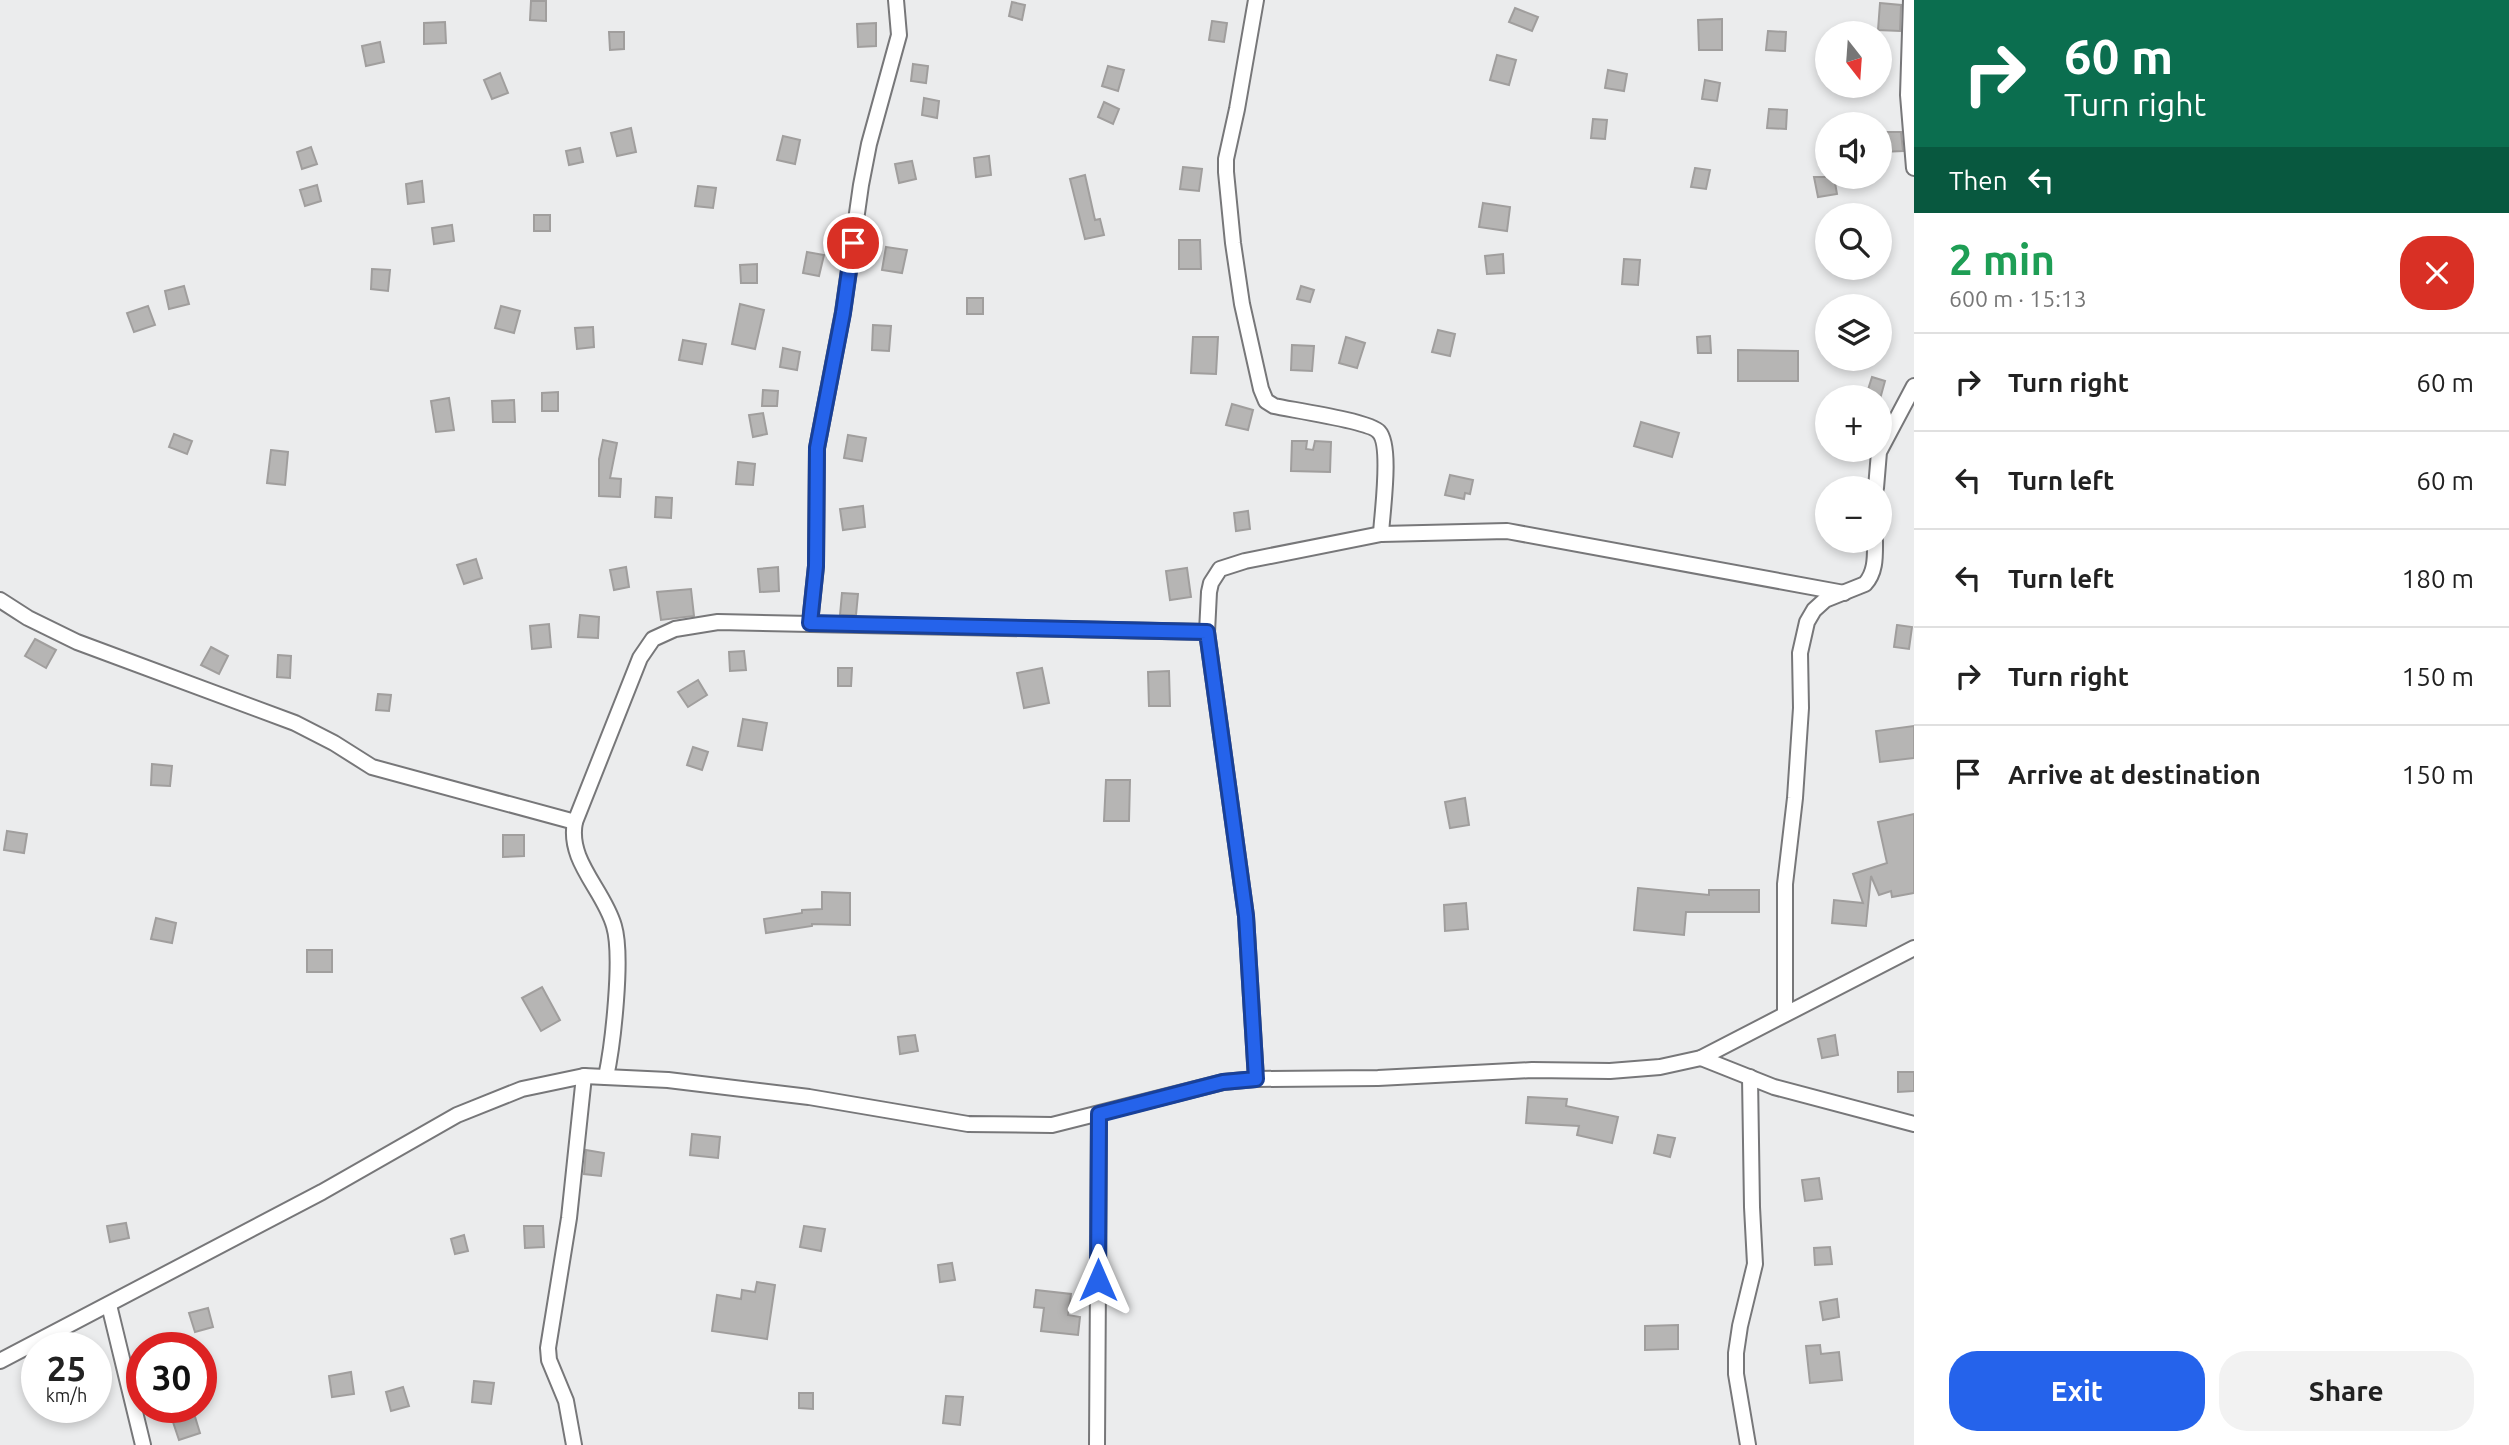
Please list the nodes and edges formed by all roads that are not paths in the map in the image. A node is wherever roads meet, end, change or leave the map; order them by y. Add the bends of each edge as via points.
1 (896, 0) edge
2 (1256, 0) edge
3 (1911, 0) edge
4 (1914, 168) edge
5 (1914, 386) edge
6 (1877, 476) edge
7 (1381, 534) junction
8 (1875, 553) edge
9 (1844, 593) junction
10 (0, 600) edge
11 (810, 623) junction
12 (1207, 632) junction
13 (575, 822) junction
14 (1914, 948) edge
15 (1785, 1014) junction
16 (1701, 1058) junction
17 (584, 1076) junction
18 (606, 1077) junction
19 (1751, 1077) junction
20 (1256, 1079) junction
21 (1099, 1114) junction
22 (1914, 1125) edge
23 (109, 1305) junction
24 (0, 1361) edge
25 (143, 1445) edge
26 (574, 1445) edge
27 (1097, 1445) edge
28 (1748, 1445) edge

1 - 11 street via 900,35 869,144 817,448 816,566
2 - 7 street via 1226,172 1242,304 1261,389 1274,406 1354,422 1380,432 1385,448
3 - 4 street via 1908,95
5 - 6 street via 1879,453
7 - 9 street via 1507,530
7 - 12 street via 1220,569 1209,592
8 - 9 street via 1870,579
9 - 15 street via 1814,610 1800,653 1801,708 1785,884
10 - 13 street via 77,642 295,723 372,767
11 - 12 street
11 - 13 street via 718,622 675,629 653,639 640,658
12 - 20 street via 1246,916
13 - 18 street via 575,851 615,929 616,979
14 - 15 street
15 - 16 street
16 - 19 street
16 - 20 street via 1610,1072 1532,1070
17 - 18 street
17 - 23 street via 522,1089 457,1115
17 - 26 street via 569,1218 548,1348 566,1401
18 - 21 street via 809,1097 968,1124 1052,1125
19 - 22 street
19 - 28 street via 1755,1264 1736,1353
20 - 21 street via 1223,1082
21 - 27 street
23 - 24 street
23 - 25 street

